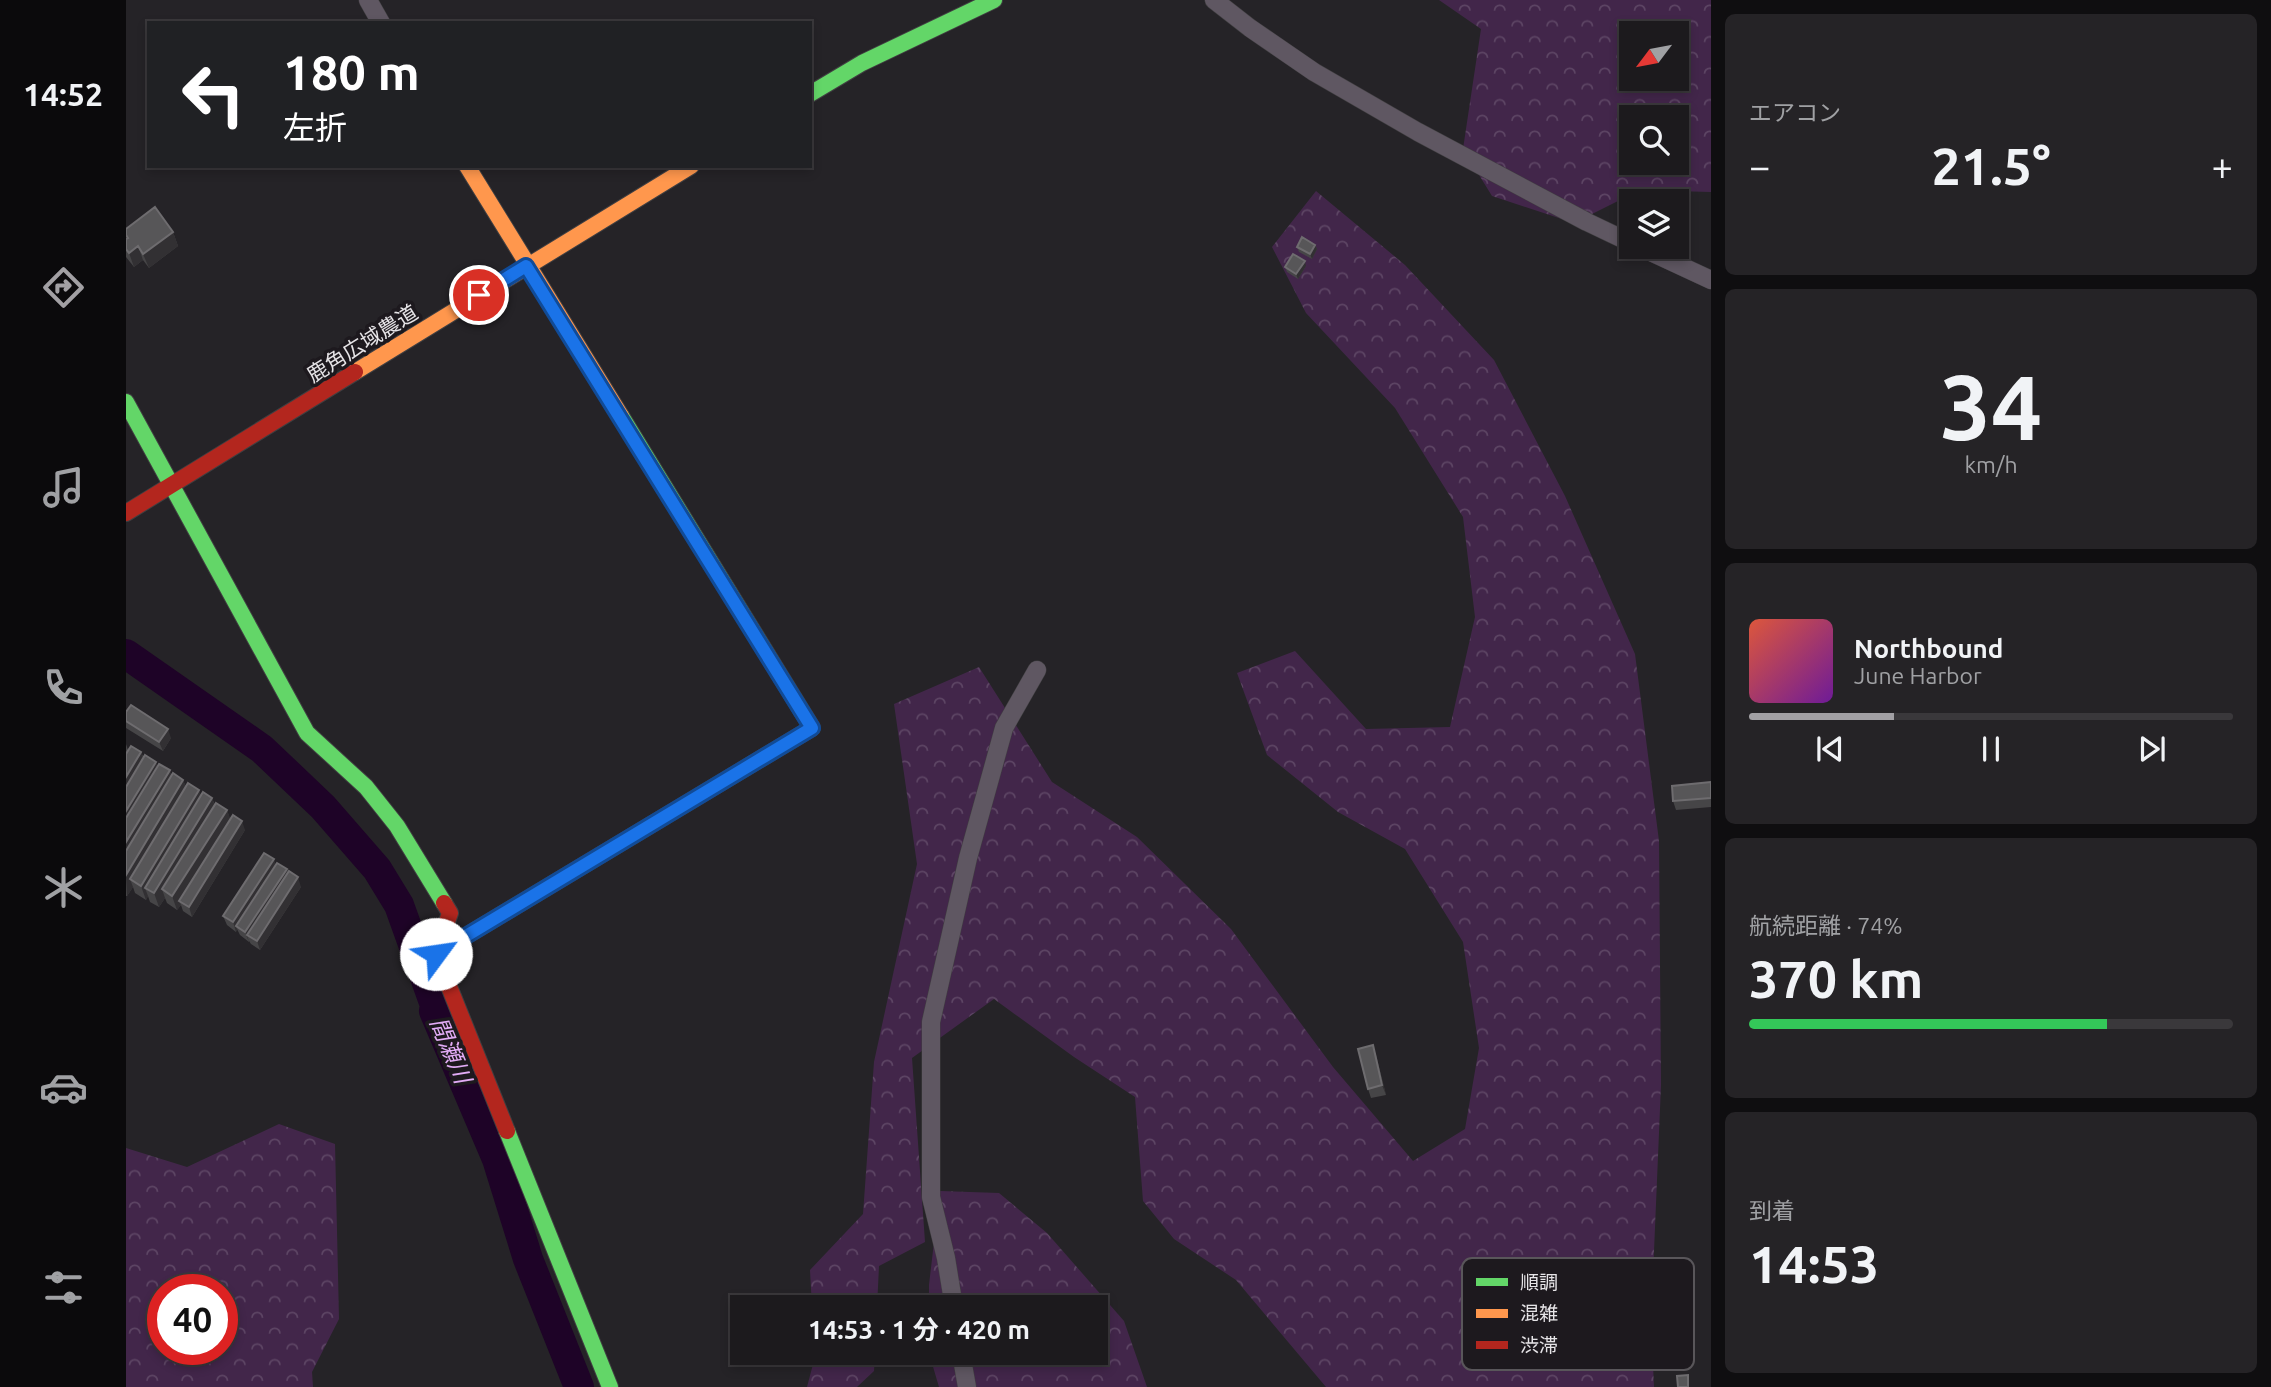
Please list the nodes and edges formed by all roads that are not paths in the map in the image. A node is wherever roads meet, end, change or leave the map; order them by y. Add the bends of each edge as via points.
1 (368, 0) edge
2 (994, 0) edge
3 (1214, 0) edge
4 (380, 21) edge
5 (812, 93) edge
6 (468, 168) edge
7 (688, 168) edge
8 (1619, 237) edge
9 (1666, 259) edge
10 (526, 266) junction
11 (1711, 280) edge
12 (126, 402) edge
13 (170, 486) junction
14 (126, 513) edge
15 (1038, 670) dead end
16 (436, 954) junction
17 (952, 1295) edge
18 (963, 1365) edge
19 (610, 1387) edge
20 (967, 1387) edge

1 - 4 street
2 - 5 street via 862,63
3 - 8 street via 1314,72
6 - 10 street
7 - 10 street, 鹿角広域農道
9 - 11 street
10 - 13 street, 鹿角広域農道
10 - 16 street via 812,728
12 - 13 street
13 - 14 street, 鹿角広域農道
13 - 16 street via 307,733 366,787 397,826 450,913
15 - 17 street via 1004,727 931,1022 931,1197
16 - 19 street
18 - 20 street

